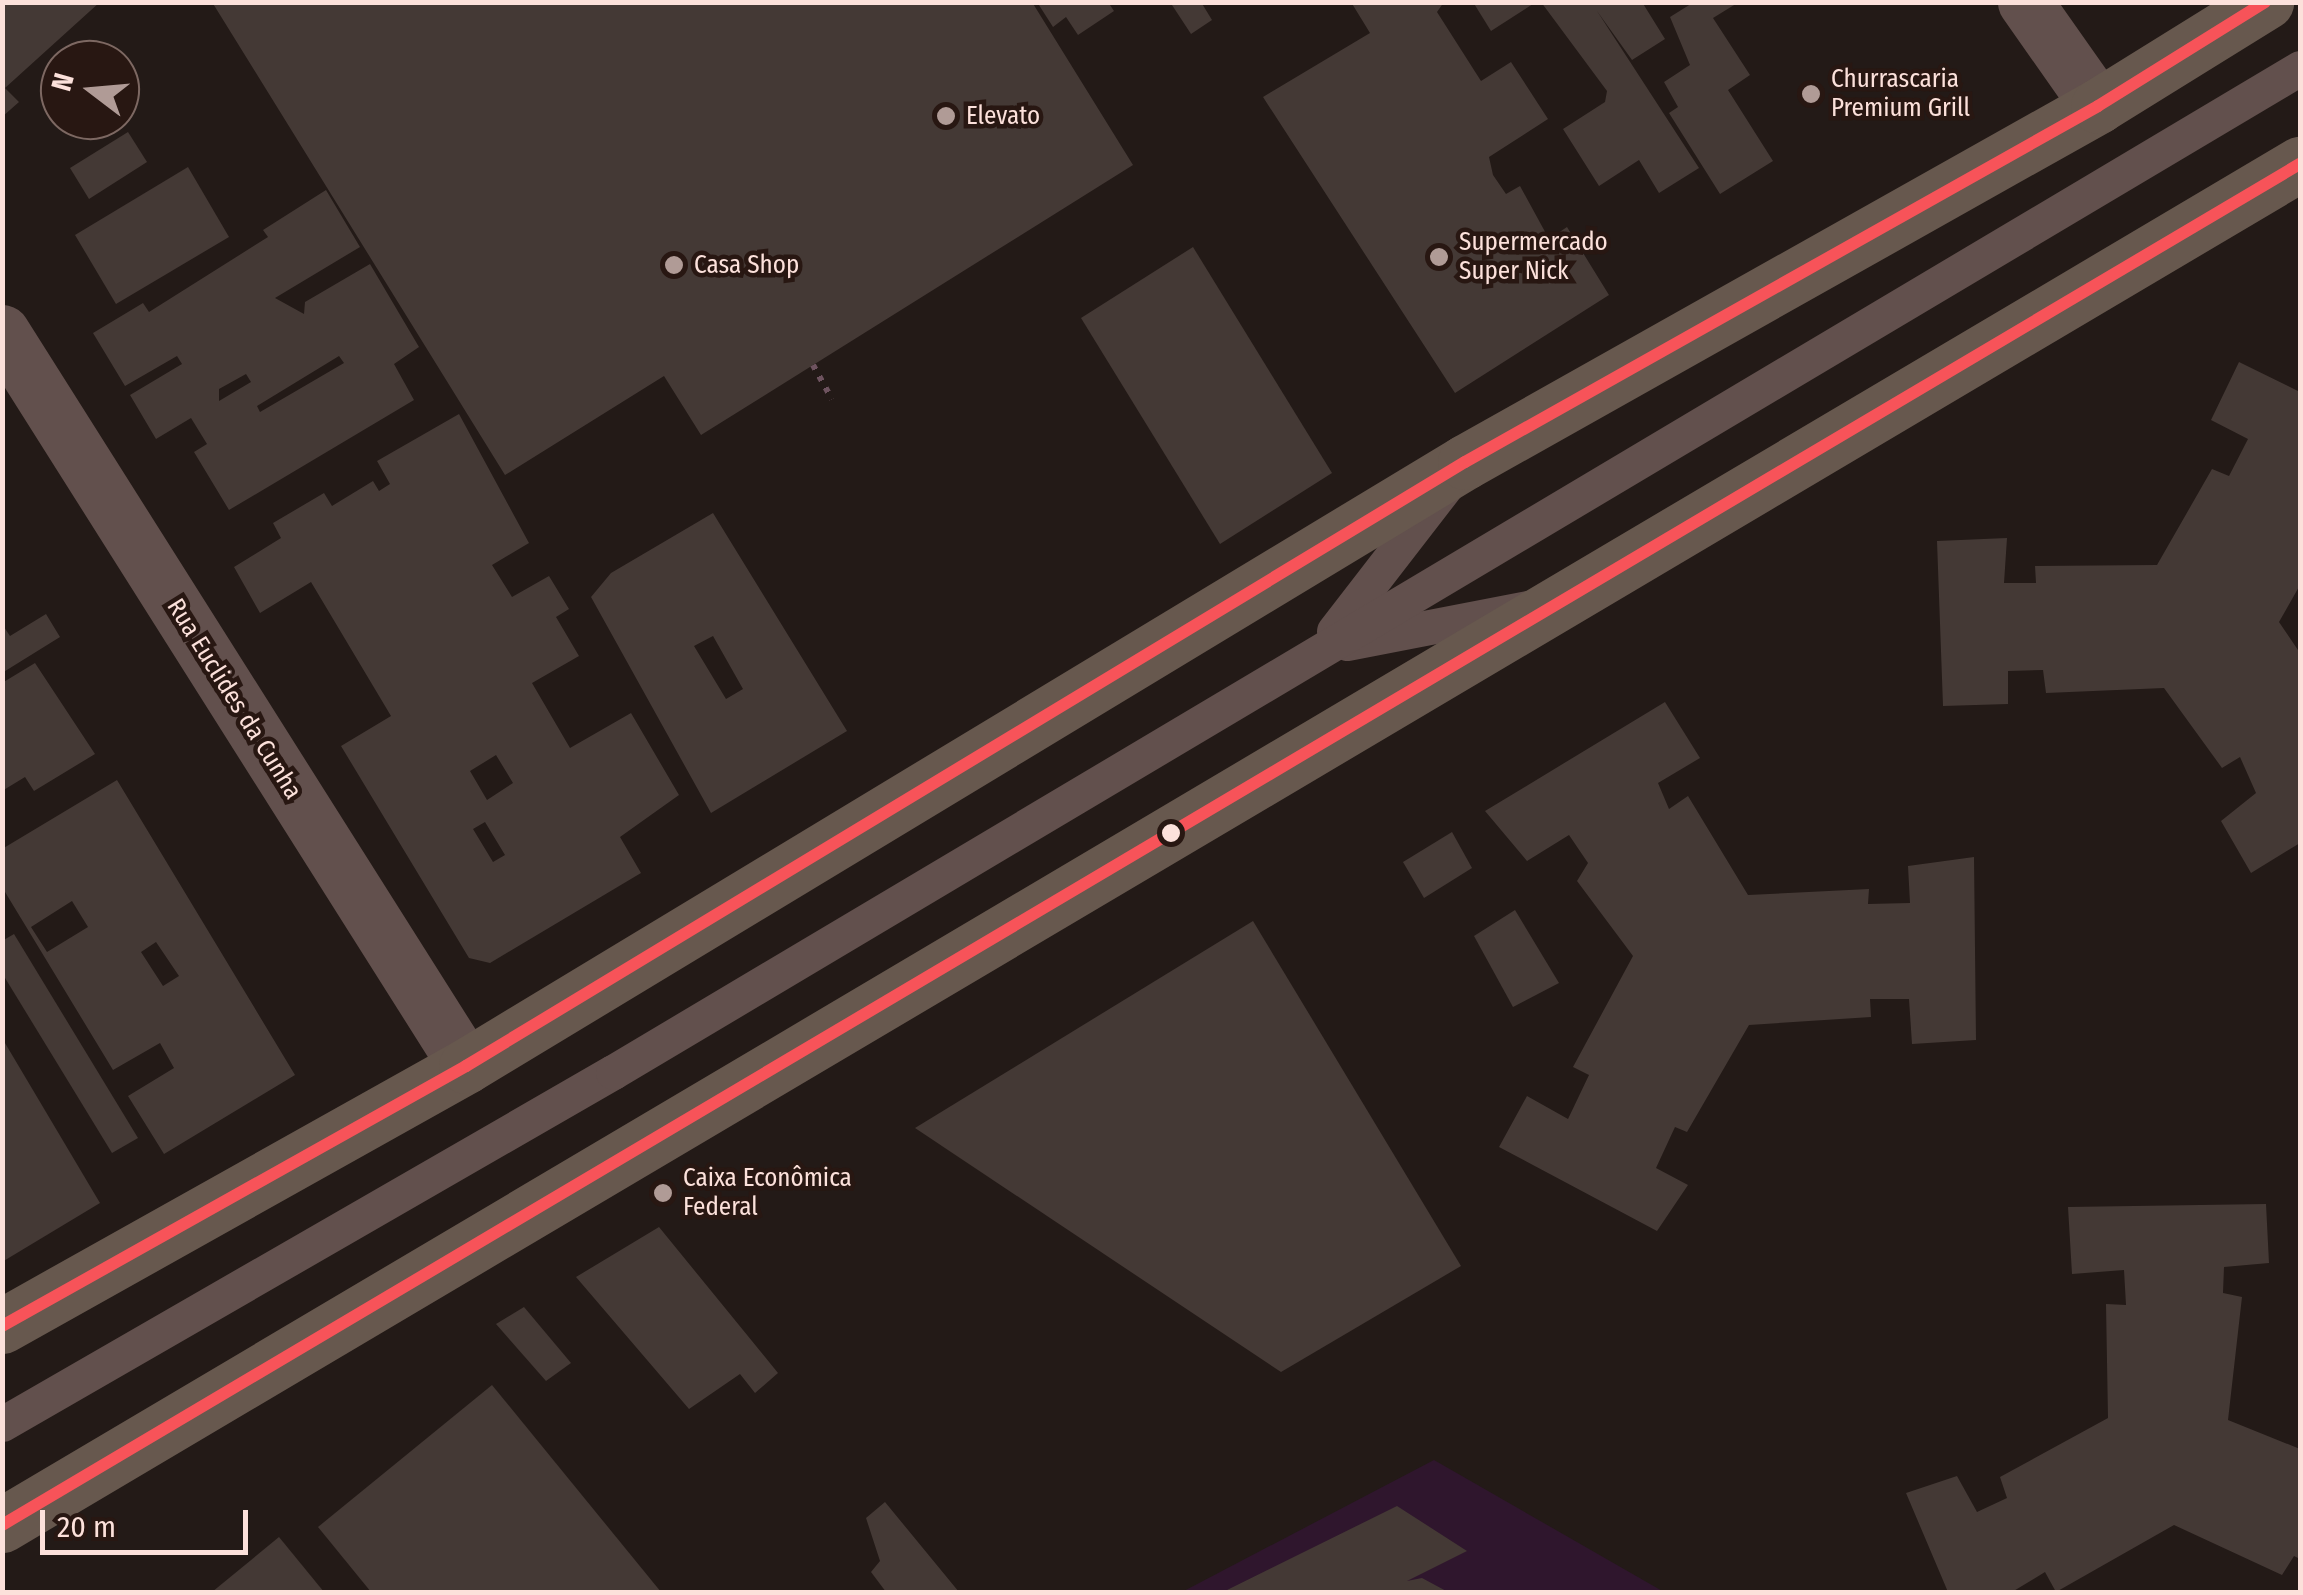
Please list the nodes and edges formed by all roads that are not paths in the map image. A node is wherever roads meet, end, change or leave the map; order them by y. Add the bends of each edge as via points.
1 (2024, 2) edge
2 (2266, 2) edge
3 (2300, 68) edge
4 (2098, 106) junction
5 (2300, 164) edge
6 (2, 332) edge
7 (1465, 462) junction
8 (1546, 604) junction
9 (1322, 648) junction
10 (466, 1066) junction
11 (2, 1326) edge
12 (2, 1424) edge
13 (2, 1524) edge

1 - 4 street
2 - 4 main road
3 - 9 lane
4 - 7 main road
5 - 8 main road
6 - 10 street, Rua Euclides da Cunha
7 - 9 lane
7 - 10 main road
8 - 9 lane
8 - 13 main road
9 - 12 lane via 612,1072
10 - 11 main road

